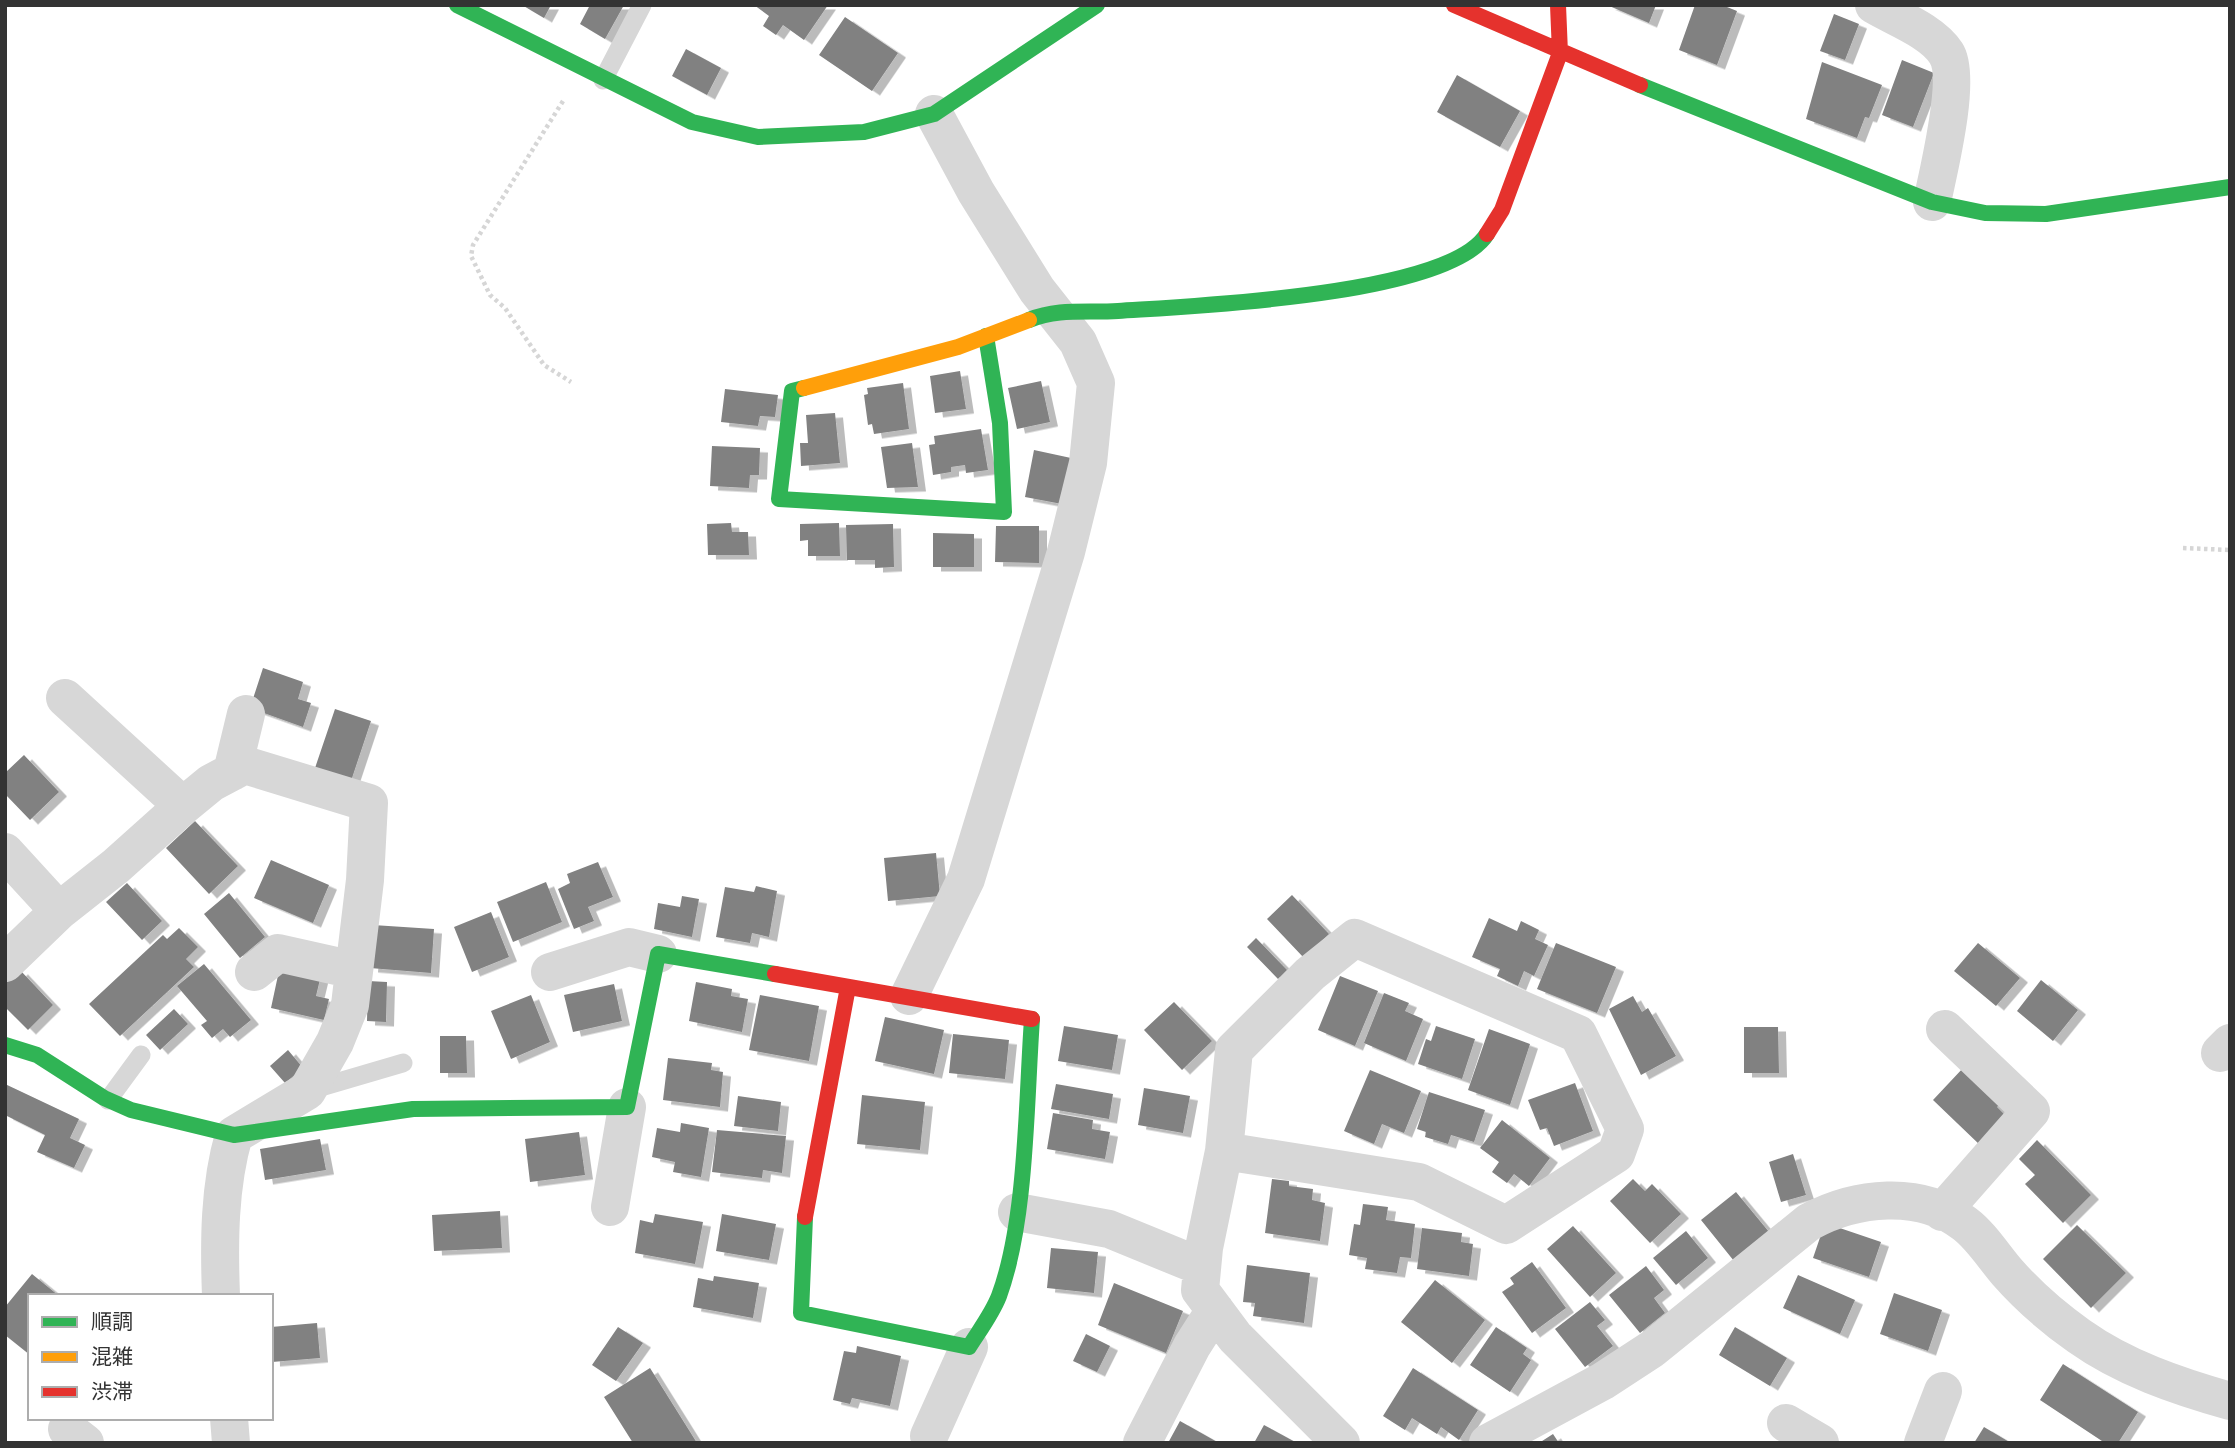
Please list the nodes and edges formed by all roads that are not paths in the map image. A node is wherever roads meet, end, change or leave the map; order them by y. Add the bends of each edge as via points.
1 (457, 5) edge
2 (642, 5) edge
3 (1097, 5) edge
4 (1454, 5) edge
5 (1558, 5) edge
6 (1874, 5) edge
7 (1560, 52) junction
8 (603, 80) junction
9 (934, 114) junction
10 (2230, 187) edge
11 (1932, 202) junction
12 (1052, 311) junction
13 (986, 336) junction
14 (65, 698) dead end
15 (246, 714) dead end
16 (232, 772) junction
17 (183, 806) junction
18 (5, 852) edge
19 (59, 912) junction
20 (658, 954) junction
21 (5, 963) edge
22 (354, 970) junction
23 (254, 972) dead end
24 (550, 972) dead end
25 (848, 986) junction
26 (909, 996) junction
27 (1945, 1029) dead end
28 (5, 1045) edge
29 (141, 1055) dead end
30 (403, 1063) dead end
31 (307, 1091) junction
32 (108, 1100) junction
33 (627, 1107) junction
34 (234, 1135) junction
35 (1224, 1152) junction
36 (610, 1208) dead end
37 (1017, 1212) junction
38 (1942, 1212) junction
39 (1202, 1267) junction
40 (221, 1294) edge
41 (1215, 1310) junction
42 (969, 1347) junction
43 (1943, 1391) dead end
44 (2230, 1401) edge
45 (229, 1420) edge
46 (1786, 1423) dead end
47 (929, 1436) dead end
48 (231, 1443) edge
49 (1142, 1443) edge
50 (1341, 1443) edge
51 (1488, 1443) edge
52 (1820, 1443) edge
53 (1923, 1443) edge

1 - 8 street
2 - 8 lane
3 - 9 street
4 - 7 street
5 - 7 street
6 - 11 street via 1932,39 1947,54 1946,136
7 - 11 street
7 - 12 street via 1502,210 1482,242 1455,261 1344,291 1293,298 1093,313
8 - 9 street via 692,122 758,137 864,132
9 - 12 street via 976,192
10 - 11 street via 2046,214 1985,213
12 - 13 street
12 - 26 street via 1078,342 1096,383 1088,463 1066,552 966,879
13 - 13 street via 792,391 779,499 1004,512 1003,430
14 - 17 street
15 - 16 street
16 - 17 street
16 - 22 street via 245,765 369,803
17 - 19 street
18 - 19 street
19 - 21 street
20 - 24 street via 629,947
20 - 25 street
20 - 33 street
22 - 23 street via 278,953
22 - 31 street via 350,1005
25 - 26 street
25 - 42 street via 804,1224 801,1313
26 - 37 street via 1032,1018
27 - 38 street via 2031,1111
28 - 32 street via 37,1055
29 - 32 lane
30 - 31 lane
31 - 34 street
32 - 34 street via 167,1121
33 - 34 street via 412,1109
33 - 36 street
34 - 40 street via 226,1162 219,1252
35 - 35 street via 1419,1182 1506,1225 1616,1154 1625,1129 1577,1034 1354,938 1310,974 1234,1050
35 - 39 street
37 - 39 street via 1109,1229
37 - 42 street via 998,1297
38 - 44 street via 1966,1224 2036,1304 2081,1338 2137,1370
38 - 51 street via 1905,1202 1867,1201 1835,1208 1809,1222 1652,1349
39 - 41 street via 1200,1290
41 - 49 street
41 - 50 street via 1235,1337
42 - 47 street
43 - 53 street
45 - 48 street
46 - 52 street

